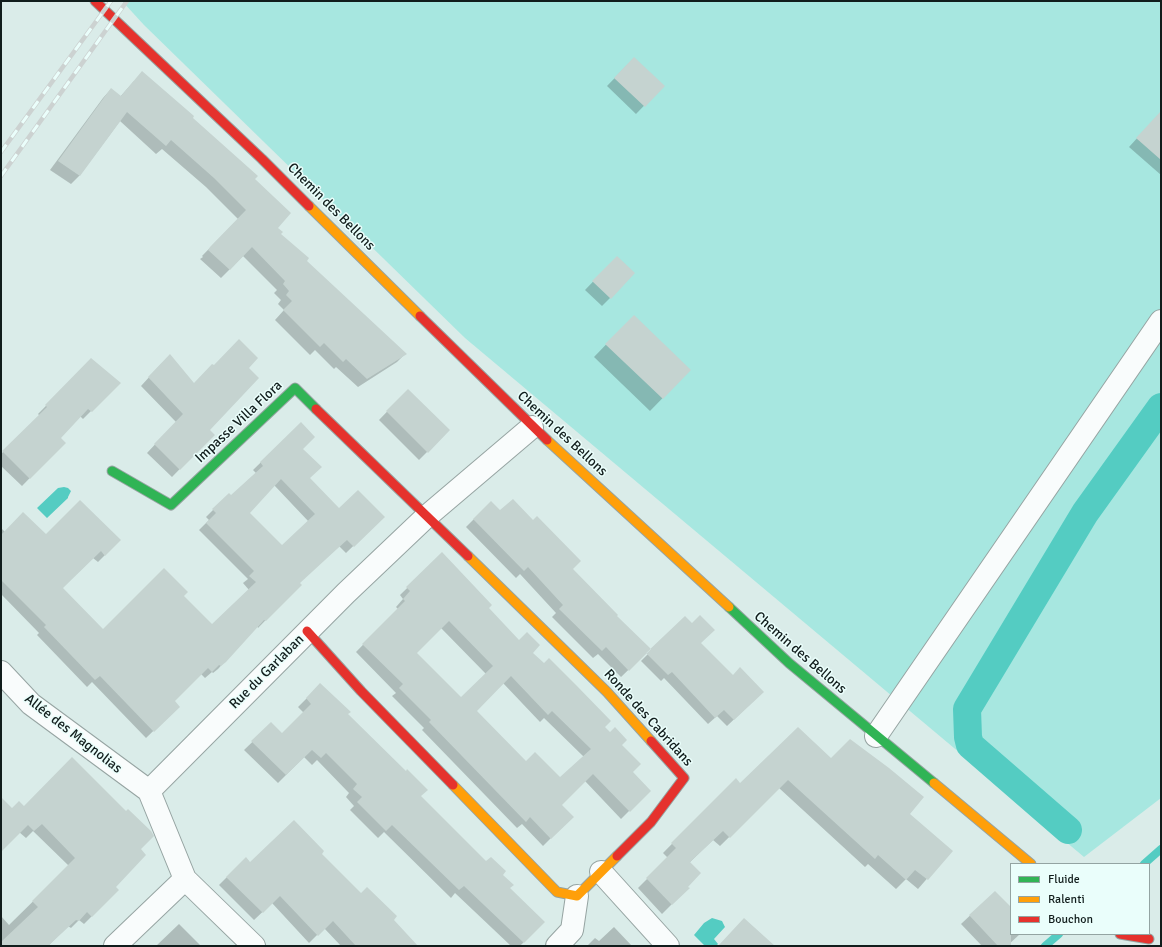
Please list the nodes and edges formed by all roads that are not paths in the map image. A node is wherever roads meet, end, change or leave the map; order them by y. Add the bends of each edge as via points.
1 (95, 1) edge
2 (1161, 321) edge
3 (532, 427) junction
4 (112, 471) dead end
5 (426, 517) junction
6 (308, 631) junction
7 (1, 672) edge
8 (876, 736) junction
9 (149, 791) junction
10 (1030, 863) edge
11 (601, 872) junction
12 (185, 879) junction
13 (577, 896) junction
14 (1114, 935) edge
15 (1126, 935) edge
16 (1160, 936) dead end
17 (1149, 939) junction
18 (115, 946) edge
19 (254, 946) edge
20 (557, 946) edge
21 (668, 946) edge
22 (1120, 946) edge
23 (1140, 946) edge

1 - 3 main road, Chemin des Bellons via 262,159
2 - 8 street
3 - 5 street, Rue du Garlaban
3 - 8 main road, Chemin des Bellons via 789,663
4 - 5 main road, Impasse Villa Flora via 171,505 295,388
5 - 6 street, Rue du Garlaban
5 - 11 main road, Ronde des Cabridans via 607,692 684,778 651,822
6 - 9 street, Rue du Garlaban
6 - 13 main road via 361,691 557,892
7 - 9 street, Allée des Magnolias via 31,704
8 - 10 main road, Chemin des Bellons
9 - 12 street
11 - 13 main road, Ronde des Cabridans
11 - 21 street
12 - 18 street
12 - 19 street
13 - 20 street via 572,930
14 - 22 main road
15 - 17 main road
16 - 17 main road
17 - 23 main road

